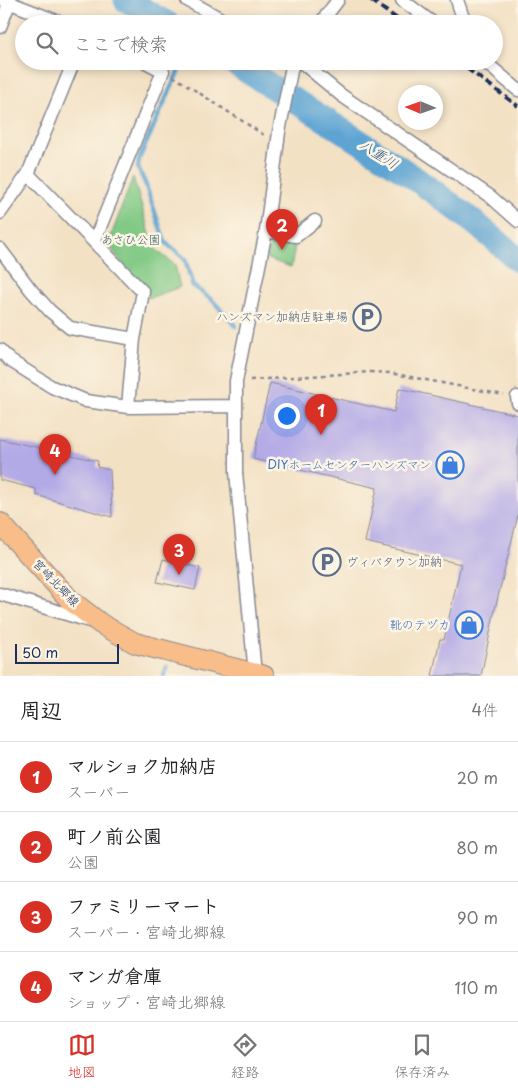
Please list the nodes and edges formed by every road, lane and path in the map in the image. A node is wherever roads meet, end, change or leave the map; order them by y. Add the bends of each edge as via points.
1 (187, 0) edge
2 (338, 0) edge
3 (402, 0) edge
4 (457, 0) edge
5 (6, 1) edge
6 (41, 15) edge
7 (214, 15) edge
8 (327, 15) edge
9 (422, 15) edge
10 (462, 15) edge
11 (0, 27) edge
12 (70, 70) edge
13 (163, 70) joint
14 (294, 70) edge
15 (304, 70) edge
16 (495, 70) edge
17 (518, 90) edge
18 (277, 145) junction
19 (28, 174) junction
20 (0, 213) edge
21 (315, 221) dead end
22 (518, 221) edge
23 (266, 231) junction
24 (94, 242) junction
25 (0, 249) edge
26 (134, 339) junction
27 (0, 350) edge
28 (236, 381) junction
29 (517, 400) edge
30 (128, 406) junction
31 (235, 406) junction
32 (0, 523) edge
33 (0, 594) edge
34 (101, 624) junction
35 (257, 675) edge

1 - 7 street
2 - 8 street
3 - 9 street
4 - 10 street
5 - 6 street
5 - 11 street
12 - 19 street
13 - 18 path
13 - 24 street
14 - 18 street
15 - 22 street via 491,197
16 - 17 street
18 - 23 street
19 - 20 street
19 - 24 street
21 - 23 street via 296,236
23 - 28 street
24 - 26 street via 143,292
25 - 26 street via 31,290 70,328
26 - 30 street
27 - 30 street via 8,360 86,401
28 - 29 path via 390,373
28 - 31 street
30 - 31 street
31 - 35 street via 236,472
32 - 34 main road, 宮崎北郷線 via 70,600
33 - 34 street
34 - 35 main road, 宮崎北郷線 via 135,643

